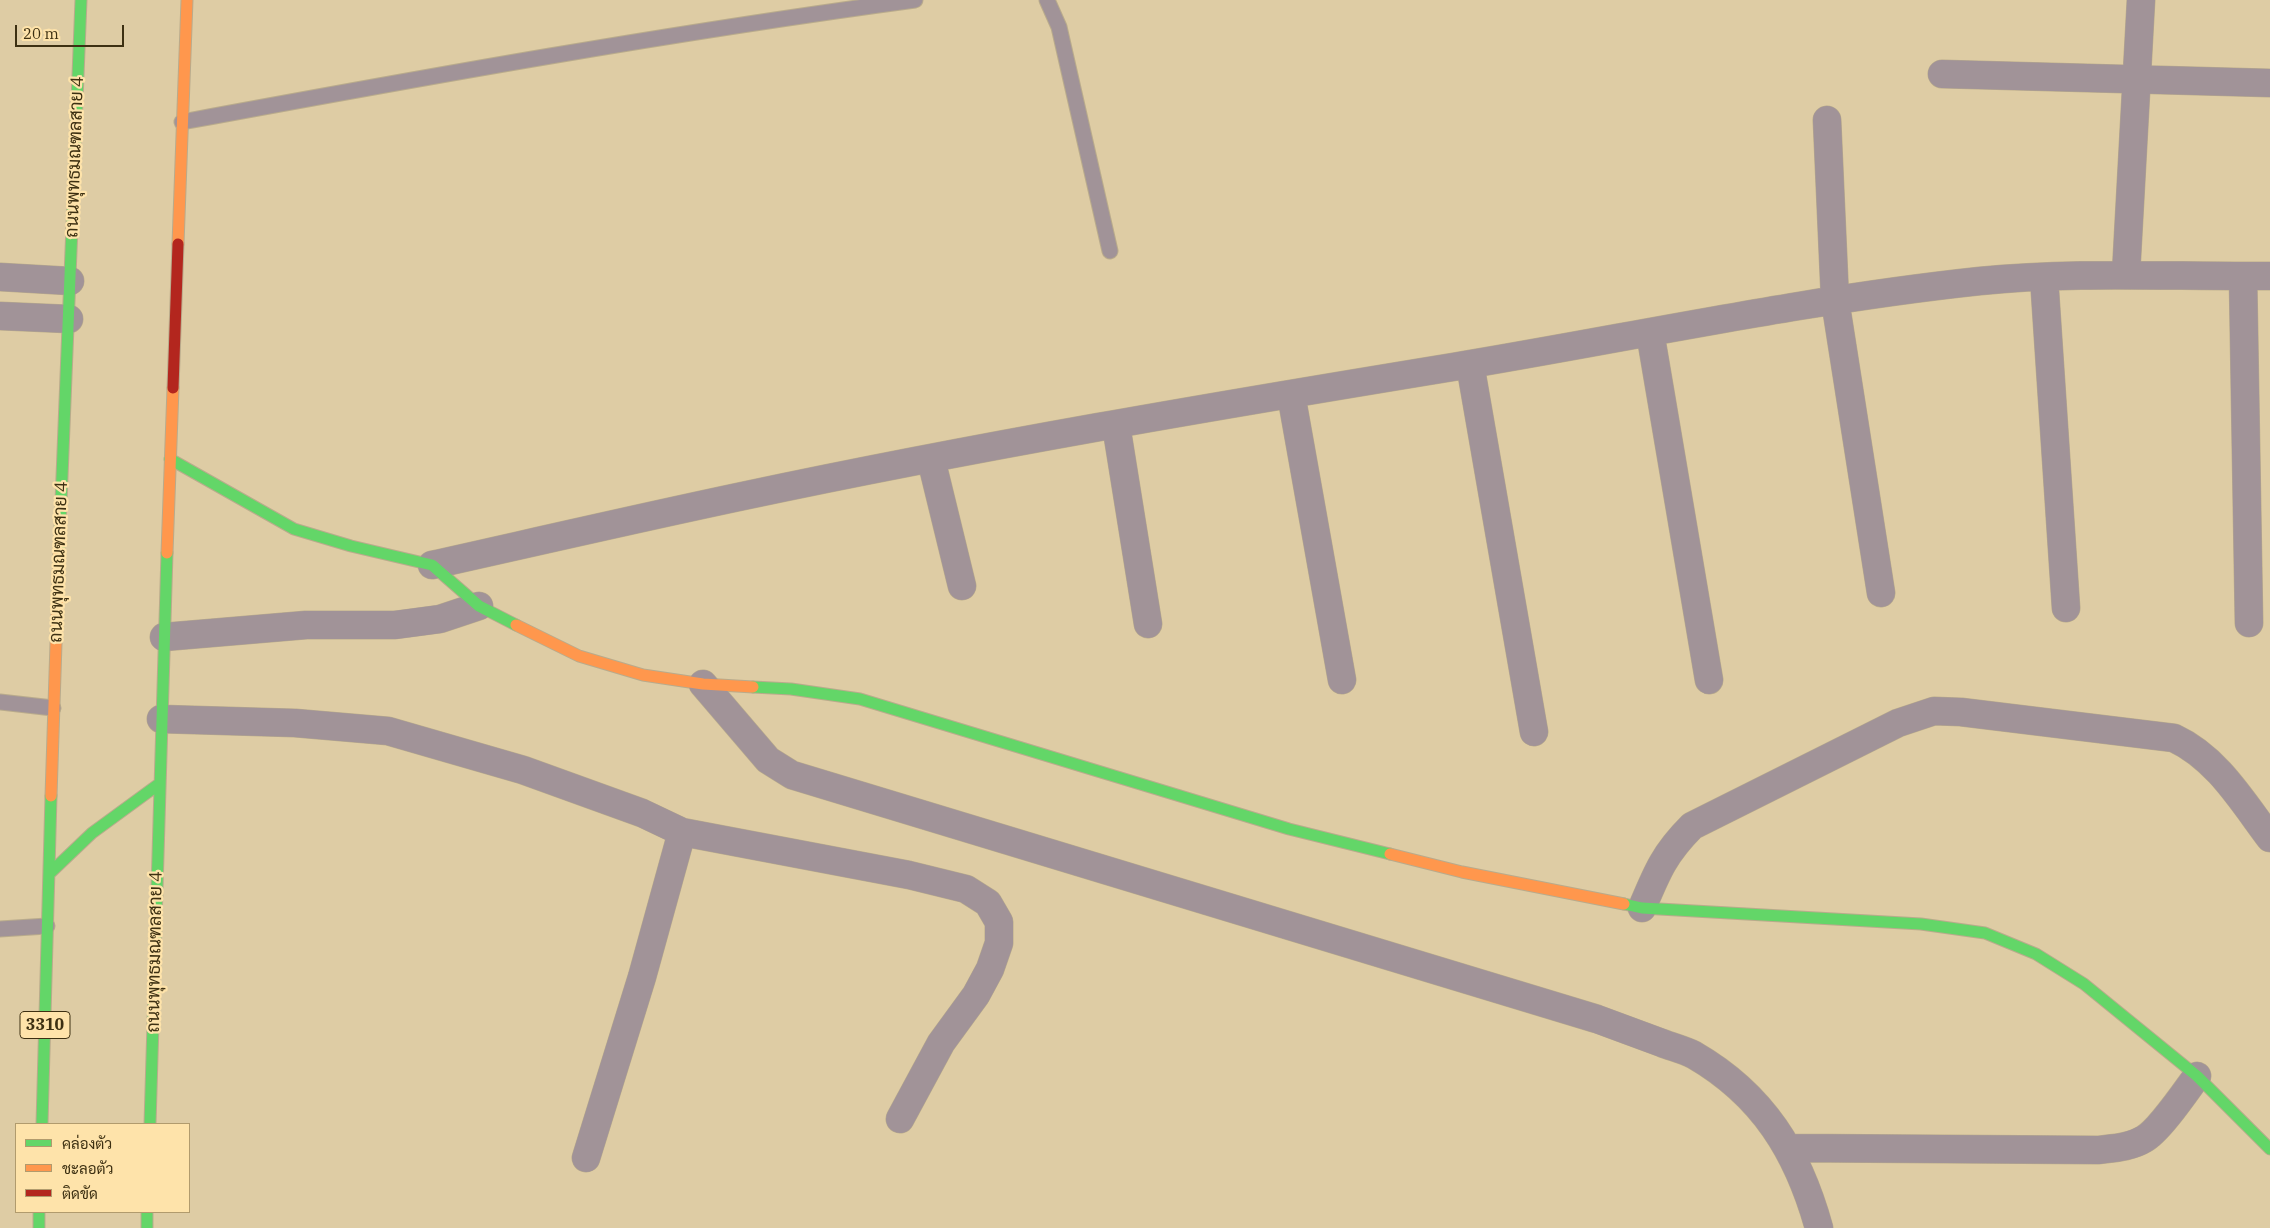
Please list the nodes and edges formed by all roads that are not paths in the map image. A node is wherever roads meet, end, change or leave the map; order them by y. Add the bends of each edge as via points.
1 (81, 0) edge
2 (187, 0) edge
3 (915, 0) edge
4 (1047, 0) edge
5 (2141, 0) edge
6 (884, 2) edge
7 (1942, 74) dead end
8 (2137, 80) junction
9 (2270, 83) edge
10 (1827, 120) dead end
11 (182, 122) junction
12 (1110, 251) dead end
13 (2126, 274) junction
14 (2243, 276) junction
15 (2270, 276) edge
16 (2044, 277) junction
17 (0, 278) edge
18 (70, 281) junction
19 (1835, 300) junction
20 (0, 316) edge
21 (69, 319) junction
22 (1650, 332) junction
23 (1470, 364) junction
24 (1291, 394) junction
25 (1116, 425) junction
26 (170, 458) junction
27 (931, 459) junction
28 (432, 565) junction
29 (962, 586) dead end
30 (1881, 593) dead end
31 (479, 606) junction
32 (2066, 608) dead end
33 (2249, 623) dead end
34 (1148, 624) dead end
35 (164, 637) junction
36 (1342, 680) dead end
37 (1709, 680) dead end
38 (703, 684) junction
39 (0, 702) edge
40 (53, 708) junction
41 (161, 719) junction
42 (1534, 732) dead end
43 (159, 784) junction
44 (682, 832) junction
45 (2270, 838) edge
46 (49, 874) junction
47 (1642, 908) junction
48 (48, 926) junction
49 (0, 929) edge
50 (2196, 1076) junction
51 (900, 1119) dead end
52 (42, 1123) edge
53 (150, 1123) edge
54 (1789, 1148) junction
55 (2270, 1149) edge
56 (586, 1158) dead end
57 (40, 1213) edge
58 (147, 1213) edge
59 (39, 1228) edge
60 (146, 1228) edge
61 (1819, 1228) edge

1 - 18 main road, ถนนพุทธมณฑลสาย 4
2 - 11 main road, ถนนพุทธมณฑลสาย 4
3 - 6 lane
4 - 12 lane via 1060,27
5 - 8 street
6 - 11 lane via 427,76
7 - 8 street
8 - 9 street
8 - 13 street
10 - 19 street
11 - 26 main road, ถนนพุทธมณฑลสาย 4
13 - 14 street
13 - 16 street
14 - 15 street
14 - 33 street
16 - 19 street via 1982,281
16 - 32 street
17 - 18 street
18 - 21 main road, ถนนพุทธมณฑลสาย 4
19 - 22 street
19 - 30 street
20 - 21 street
21 - 40 main road, ถนนพุทธมณฑลสาย 4
22 - 23 street
22 - 37 street
23 - 24 street
23 - 42 street
24 - 25 street
24 - 36 street
25 - 27 street
25 - 34 street
26 - 28 main road via 294,529
26 - 35 main road, ถนนพุทธมณฑลสาย 4
27 - 28 street via 742,496
27 - 29 street
28 - 31 main road
31 - 35 street via 440,619 395,625 306,625
31 - 38 main road via 579,656 643,675
35 - 41 main road, ถนนพุทธมณฑลสาย 4
38 - 47 main road via 791,689 860,700 1289,829 1462,872
38 - 54 street via 768,760 792,775 1597,1020 1693,1054 1734,1083 1768,1116
39 - 40 lane
40 - 46 main road, ถนนพุทธมณฑลสาย 4
41 - 43 main road, ถนนพุทธมณฑลสาย 4
41 - 44 street via 295,722 388,732 523,770 642,813
43 - 46 main road via 92,833
43 - 53 main road, ถนนพุทธมณฑลสาย 4
44 - 51 street via 909,875 966,889 988,903 999,922 999,943 990,968 976,995 941,1043
44 - 56 street via 642,977
45 - 47 street via 2223,776 2191,746 2174,738 1934,711 1898,723 1692,826 1661,863
46 - 48 main road, ถนนพุทธมณฑลสาย 4
47 - 50 main road via 1921,924 1985,933 2036,954 2084,984
48 - 49 lane
48 - 52 main road, ถนนพุทธมณฑลสาย 4 / 3310
50 - 54 street via 2146,1139 2125,1147 2099,1150
50 - 55 main road
54 - 61 street via 1811,1198
57 - 59 main road
58 - 60 main road

